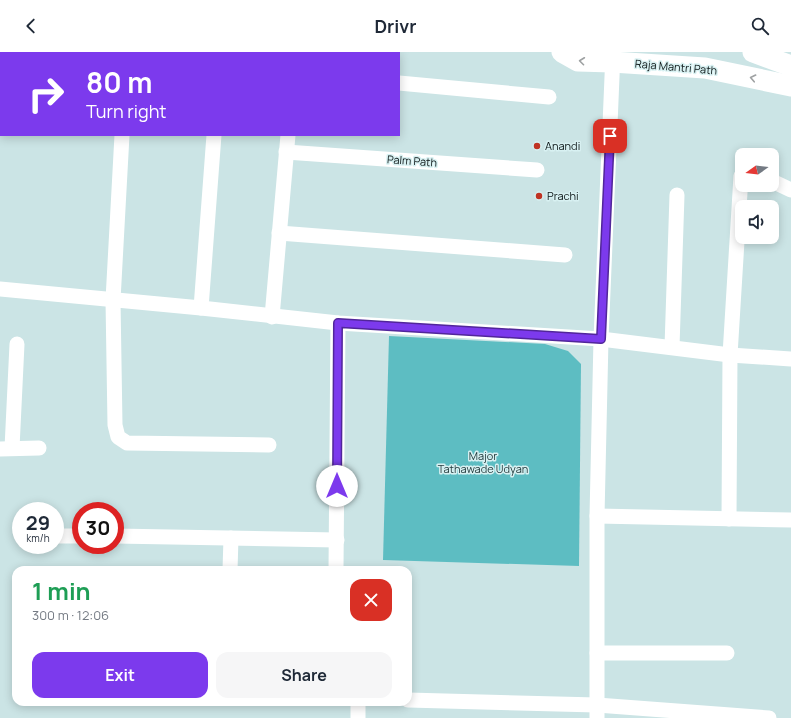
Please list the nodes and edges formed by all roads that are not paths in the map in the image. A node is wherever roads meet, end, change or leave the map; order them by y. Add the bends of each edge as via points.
1 (562, 52) edge
2 (753, 52) edge
3 (613, 57) edge
4 (791, 66) edge
5 (400, 83) edge
6 (791, 86) edge
7 (548, 97) dead end
8 (122, 136) edge
9 (214, 136) edge
10 (288, 136) edge
11 (286, 152) junction
12 (537, 170) dead end
13 (779, 184) edge
14 (791, 190) edge
15 (740, 192) edge
16 (677, 195) dead end
17 (279, 233) junction
18 (565, 255) dead end
19 (0, 289) edge
20 (113, 300) junction
21 (201, 308) junction
22 (272, 317) junction
23 (338, 323) junction
24 (601, 339) junction
25 (17, 344) dead end
26 (672, 347) junction
27 (730, 355) junction
28 (791, 359) edge
29 (269, 445) dead end
30 (6, 448) edge
31 (39, 448) dead end
32 (597, 516) junction
33 (729, 519) junction
34 (791, 520) edge
35 (124, 536) edge
36 (231, 538) junction
37 (337, 540) junction
38 (230, 566) edge
39 (336, 566) edge
40 (597, 653) junction
41 (727, 653) dead end
42 (412, 700) edge
43 (358, 706) edge
44 (597, 712) edge
45 (358, 718) edge
46 (769, 718) edge

3 -> 1 main road, Raja Mantri Path via 578,62
2 - 4 main road
6 -> 3 main road, Raja Mantri Path via 705,68
3 - 24 street
5 - 7 street
8 - 20 street
9 - 21 street
10 - 11 street
11 - 12 street, Palm Path
11 - 17 street
13 - 14 street
15 - 27 street
16 - 26 street
17 - 18 street
17 - 22 street
19 - 20 street
20 - 21 street
20 - 29 street via 115,425 118,437 127,443
21 - 22 street
22 - 23 street
23 - 24 street
23 - 37 street
24 - 26 street
24 - 32 street
25 - 30 street
26 - 27 street
27 - 28 street
27 - 33 street
30 - 31 street
32 - 33 street
32 - 40 street
33 - 34 street
35 - 36 street
36 - 37 street
36 - 38 street
37 - 39 street
40 - 41 street
40 - 44 street
42 - 44 street
43 - 45 street
44 - 46 street

